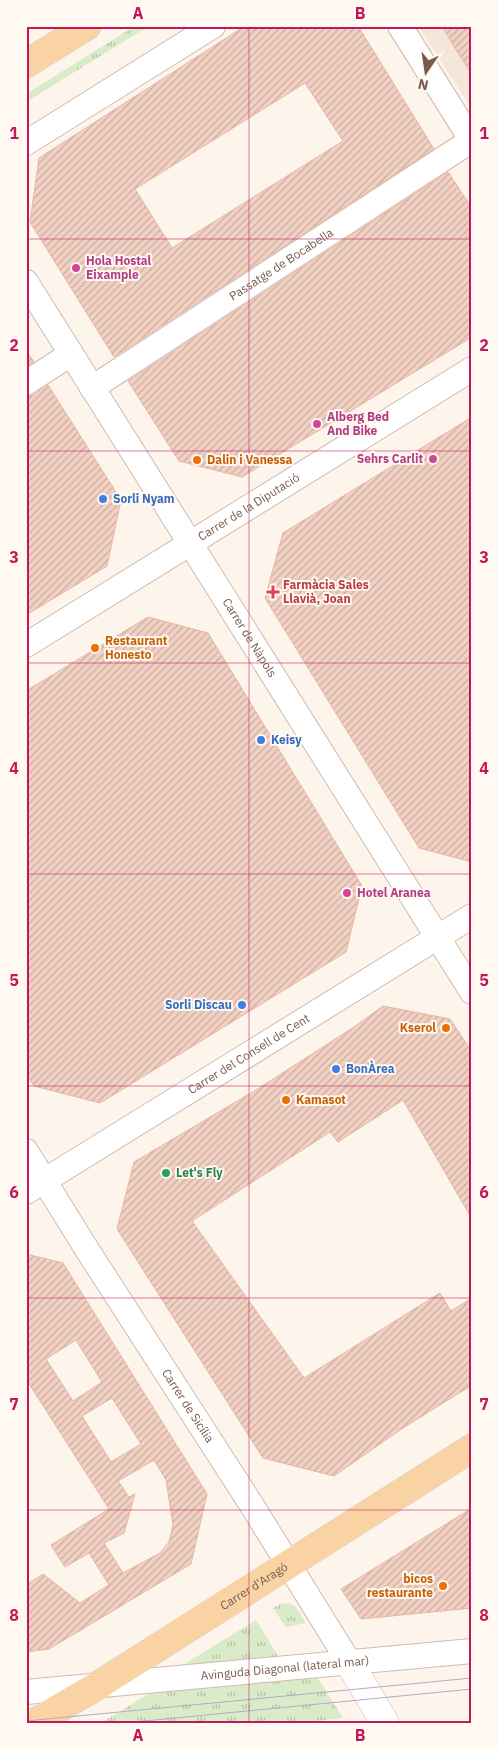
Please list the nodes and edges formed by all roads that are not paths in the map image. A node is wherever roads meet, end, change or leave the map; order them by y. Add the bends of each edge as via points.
1 (87, 26) edge
2 (213, 26) edge
3 (400, 26) edge
4 (26, 64) edge
5 (472, 140) edge
6 (26, 143) edge
7 (26, 282) edge
8 (71, 354) junction
9 (472, 369) edge
10 (26, 383) edge
11 (92, 388) junction
12 (190, 543) junction
13 (26, 645) edge
14 (472, 916) edge
15 (437, 937) junction
16 (472, 992) edge
17 (26, 1151) edge
18 (35, 1186) edge
19 (472, 1448) edge
20 (289, 1564) junction
21 (472, 1650) edge
22 (349, 1662) junction
23 (97, 1686) junction
24 (26, 1692) edge
25 (34, 1723) edge
26 (385, 1723) edge

1 - 4 main road
2 - 6 street
3 - 5 street
5 - 11 street, Passatge de Bocabella
7 - 8 street, Carrer de Nàpols
8 - 10 street
8 - 11 street, Carrer de Nàpols
9 - 12 street, Carrer de la Diputació
11 - 12 street, Carrer de Nàpols
12 - 13 street, Carrer de la Diputació
12 - 15 street, Carrer de Nàpols
14 - 15 street, Carrer del Consell de Cent
15 - 16 street, Carrer de Nàpols
15 - 18 street, Carrer del Consell de Cent
17 - 18 street, Carrer de Sicília
18 - 20 street, Carrer de Sicília
19 - 20 main road, Carrer d'Aragó
20 - 22 street, Carrer de Sicília
20 - 23 main road, Carrer d'Aragó
21 - 22 street, Avinguda Diagonal (lateral mar)
22 - 23 street, Avinguda Diagonal (lateral mar)
22 - 26 street
23 - 24 street, Avinguda Diagonal (lateral mar)
23 - 25 main road, Carrer d'Aragó

